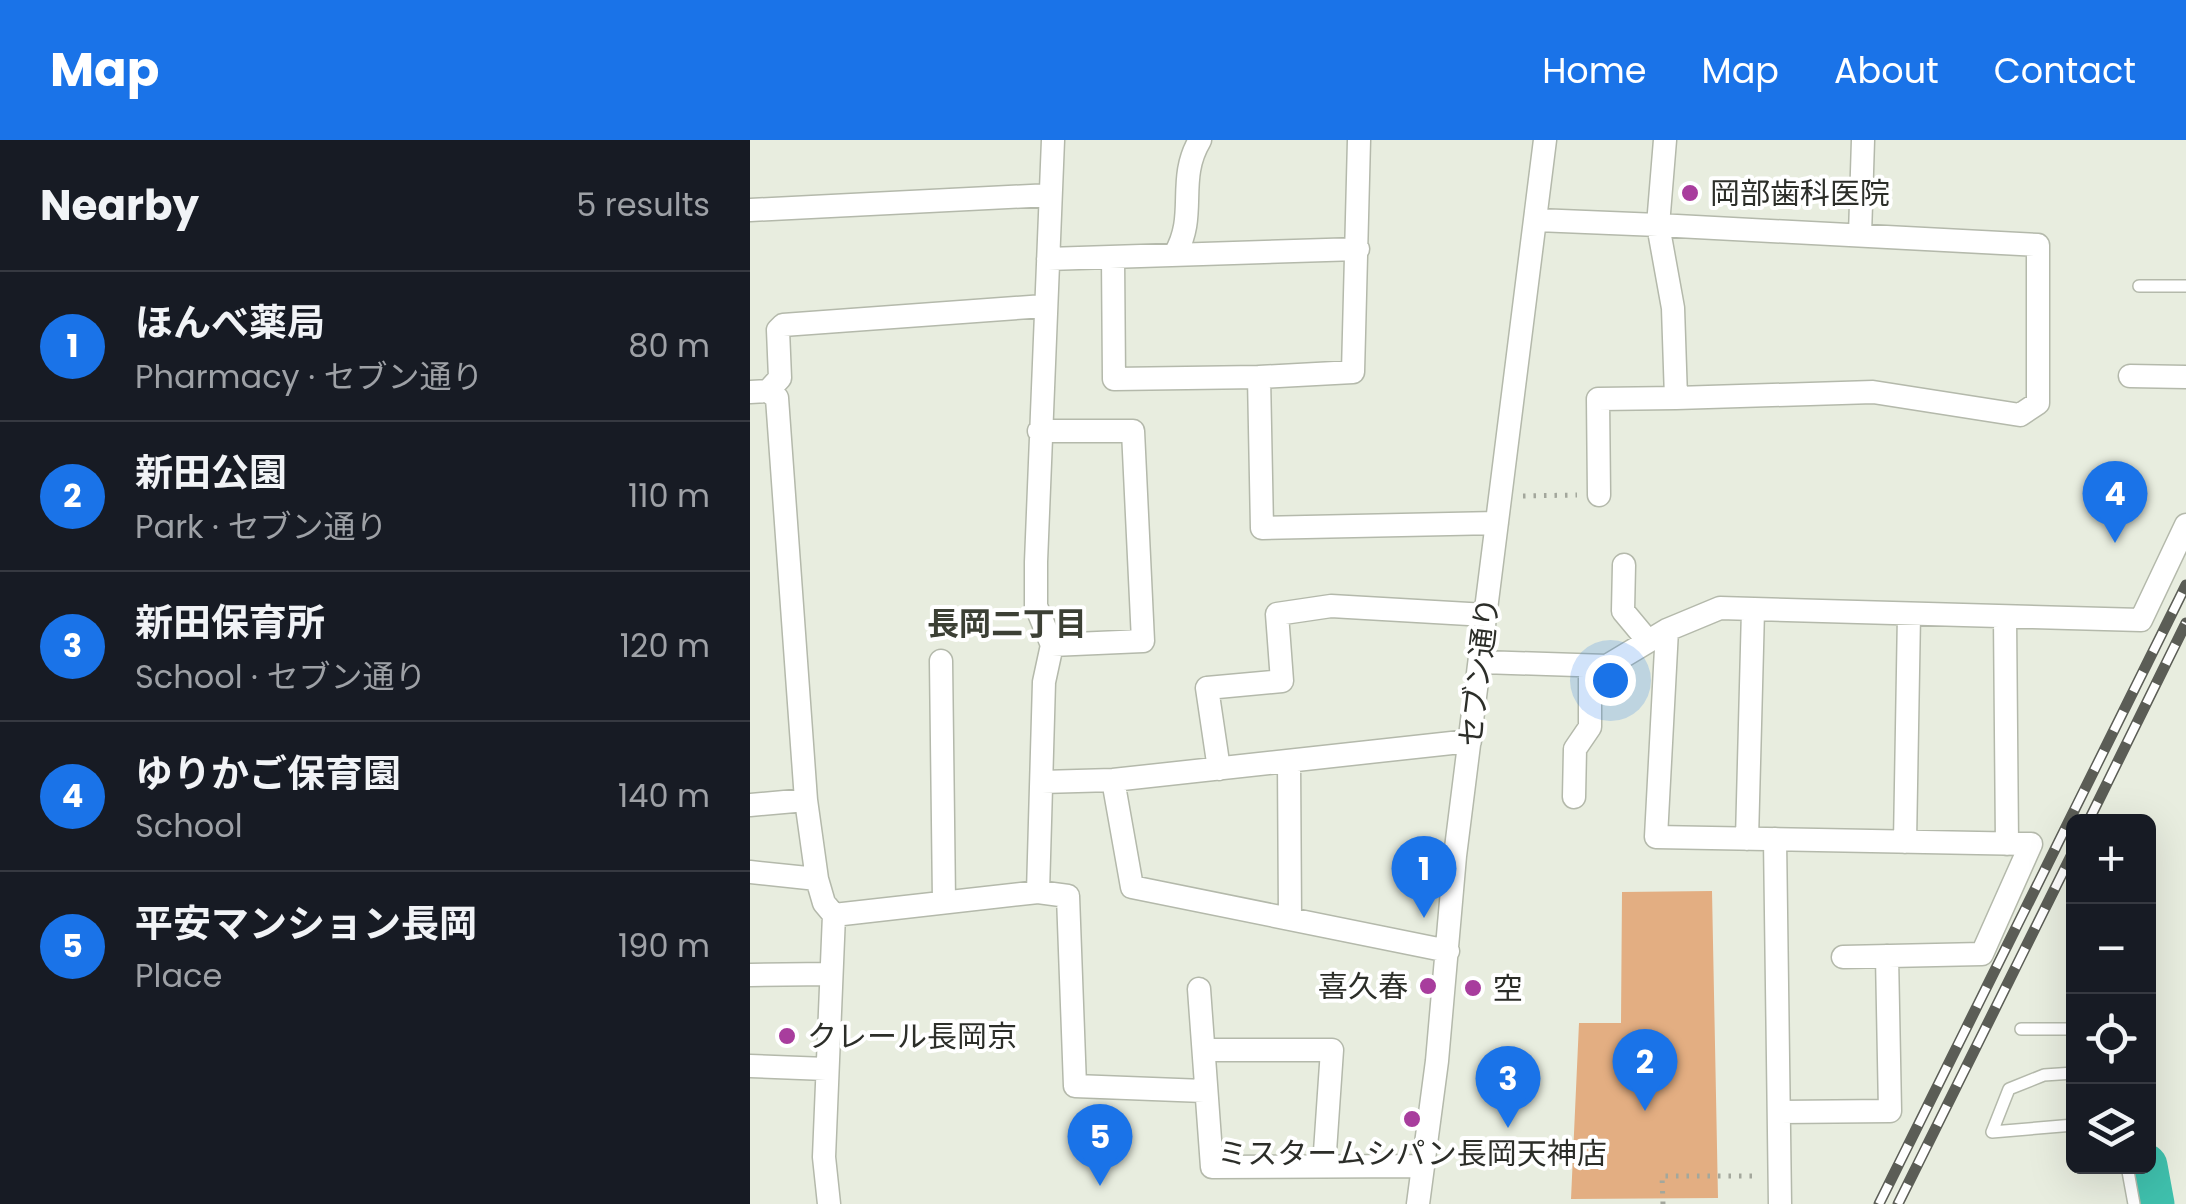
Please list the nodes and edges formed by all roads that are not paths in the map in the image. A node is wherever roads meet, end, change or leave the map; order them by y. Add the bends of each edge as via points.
1 (1053, 140) edge
2 (1200, 140) edge
3 (1360, 140) edge
4 (1545, 140) edge
5 (1665, 140) edge
6 (1863, 140) edge
7 (1050, 196) junction
8 (750, 210) edge
9 (1537, 220) junction
10 (1658, 225) junction
11 (1860, 235) junction
12 (1358, 248) junction
13 (1175, 254) junction
14 (1113, 258) junction
15 (1048, 259) junction
16 (2139, 286) dead end
17 (2186, 286) edge
18 (1044, 306) junction
19 (2130, 376) dead end
20 (1259, 377) junction
21 (2186, 377) edge
22 (759, 391) edge
23 (1676, 398) junction
24 (1038, 432) junction
25 (1599, 495) road end
26 (1497, 523) junction
27 (2186, 525) edge
28 (1624, 565) dead end
29 (1753, 610) junction
30 (1910, 614) junction
31 (1486, 615) junction
32 (2005, 616) junction
33 (1657, 636) junction
34 (1052, 645) junction
35 (941, 661) dead end
36 (1482, 662) junction
37 (1590, 668) junction
38 (1470, 741) junction
39 (1289, 762) junction
40 (1219, 768) junction
41 (1114, 780) junction
42 (1042, 782) junction
43 (1574, 797) dead end
44 (806, 800) junction
45 (750, 805) edge
46 (1746, 838) junction
47 (1775, 840) junction
48 (1905, 842) junction
49 (2007, 844) junction
50 (750, 872) edge
51 (817, 879) junction
52 (1038, 892) junction
53 (944, 901) junction
54 (834, 915) junction
55 (1290, 918) junction
56 (1448, 951) junction
57 (1843, 956) dead end
58 (1888, 956) junction
59 (830, 974) junction
60 (750, 975) edge
61 (1200, 989) dead end
62 (2021, 1029) dead end
63 (2066, 1030) edge
64 (1205, 1050) junction
65 (750, 1066) edge
66 (826, 1069) junction
67 (2066, 1073) edge
68 (1204, 1091) junction
69 (1780, 1112) junction
70 (2066, 1127) edge
71 (1324, 1166) junction
72 (1422, 1166) junction
73 (2128, 1174) edge
74 (829, 1204) edge
75 (1418, 1204) edge
76 (1780, 1204) edge
77 (2134, 1204) edge

1 - 7 street
2 - 13 street via 1188,161 1186,235
3 - 12 street
4 - 9 street, セブン通り
5 - 10 street
6 - 11 street
7 - 8 street
7 - 15 street
9 - 10 street
9 - 26 street, セブン通り
10 - 11 street
10 - 23 street via 1673,308
11 - 23 street via 2038,245 2038,403 2020,415 1873,392
12 - 13 street
12 - 20 street via 1353,372
13 - 14 street
14 - 15 street
14 - 20 street via 1114,379
15 - 18 street
16 - 17 lane
18 - 22 street via 783,325 780,378
18 - 24 street
19 - 21 street
20 - 26 street via 1262,528
22 - 44 street via 777,398
23 - 25 street via 1598,399
24 - 34 street via 1036,606
24 - 34 street via 1133,431 1143,641
26 - 31 street, セブン通り
27 - 32 street via 2141,620
28 - 33 street via 1624,612
29 - 30 street
29 - 33 street via 1704,611
29 - 46 street
30 - 32 street
30 - 48 street
31 - 36 street, セブン通り
31 - 40 street via 1331,606 1277,614 1282,681 1207,688
32 - 49 street
33 - 37 street via 1608,666
33 - 46 street via 1656,837
34 - 42 street via 1044,682
35 - 53 street
36 - 37 street
36 - 38 street, セブン通り
37 - 43 street via 1590,727 1574,749
38 - 39 street
38 - 56 street, セブン通り
39 - 40 street
39 - 55 street
40 - 41 street
41 - 42 street
41 - 55 street via 1132,887
42 - 52 street
44 - 45 street
44 - 51 street
46 - 47 street
47 - 48 street
47 - 69 street
48 - 49 street
49 - 58 street via 2031,844 1982,954
50 - 51 street
51 - 54 street
52 - 53 street
52 - 68 street via 1068,896 1075,1086
53 - 54 street
54 - 59 street
55 - 56 street
56 - 72 street, セブン通り
57 - 58 street
58 - 69 street via 1890,1112
59 - 60 street
59 - 66 street
61 - 64 street
62 - 63 lane
64 - 68 street
64 - 71 street via 1332,1050
65 - 66 street
66 - 74 street
67 - 70 lane via 2044,1074 2009,1089 1992,1132
68 - 71 street via 1212,1167
69 - 76 street
71 - 72 street
72 - 75 street, セブン通り
73 - 77 lane

